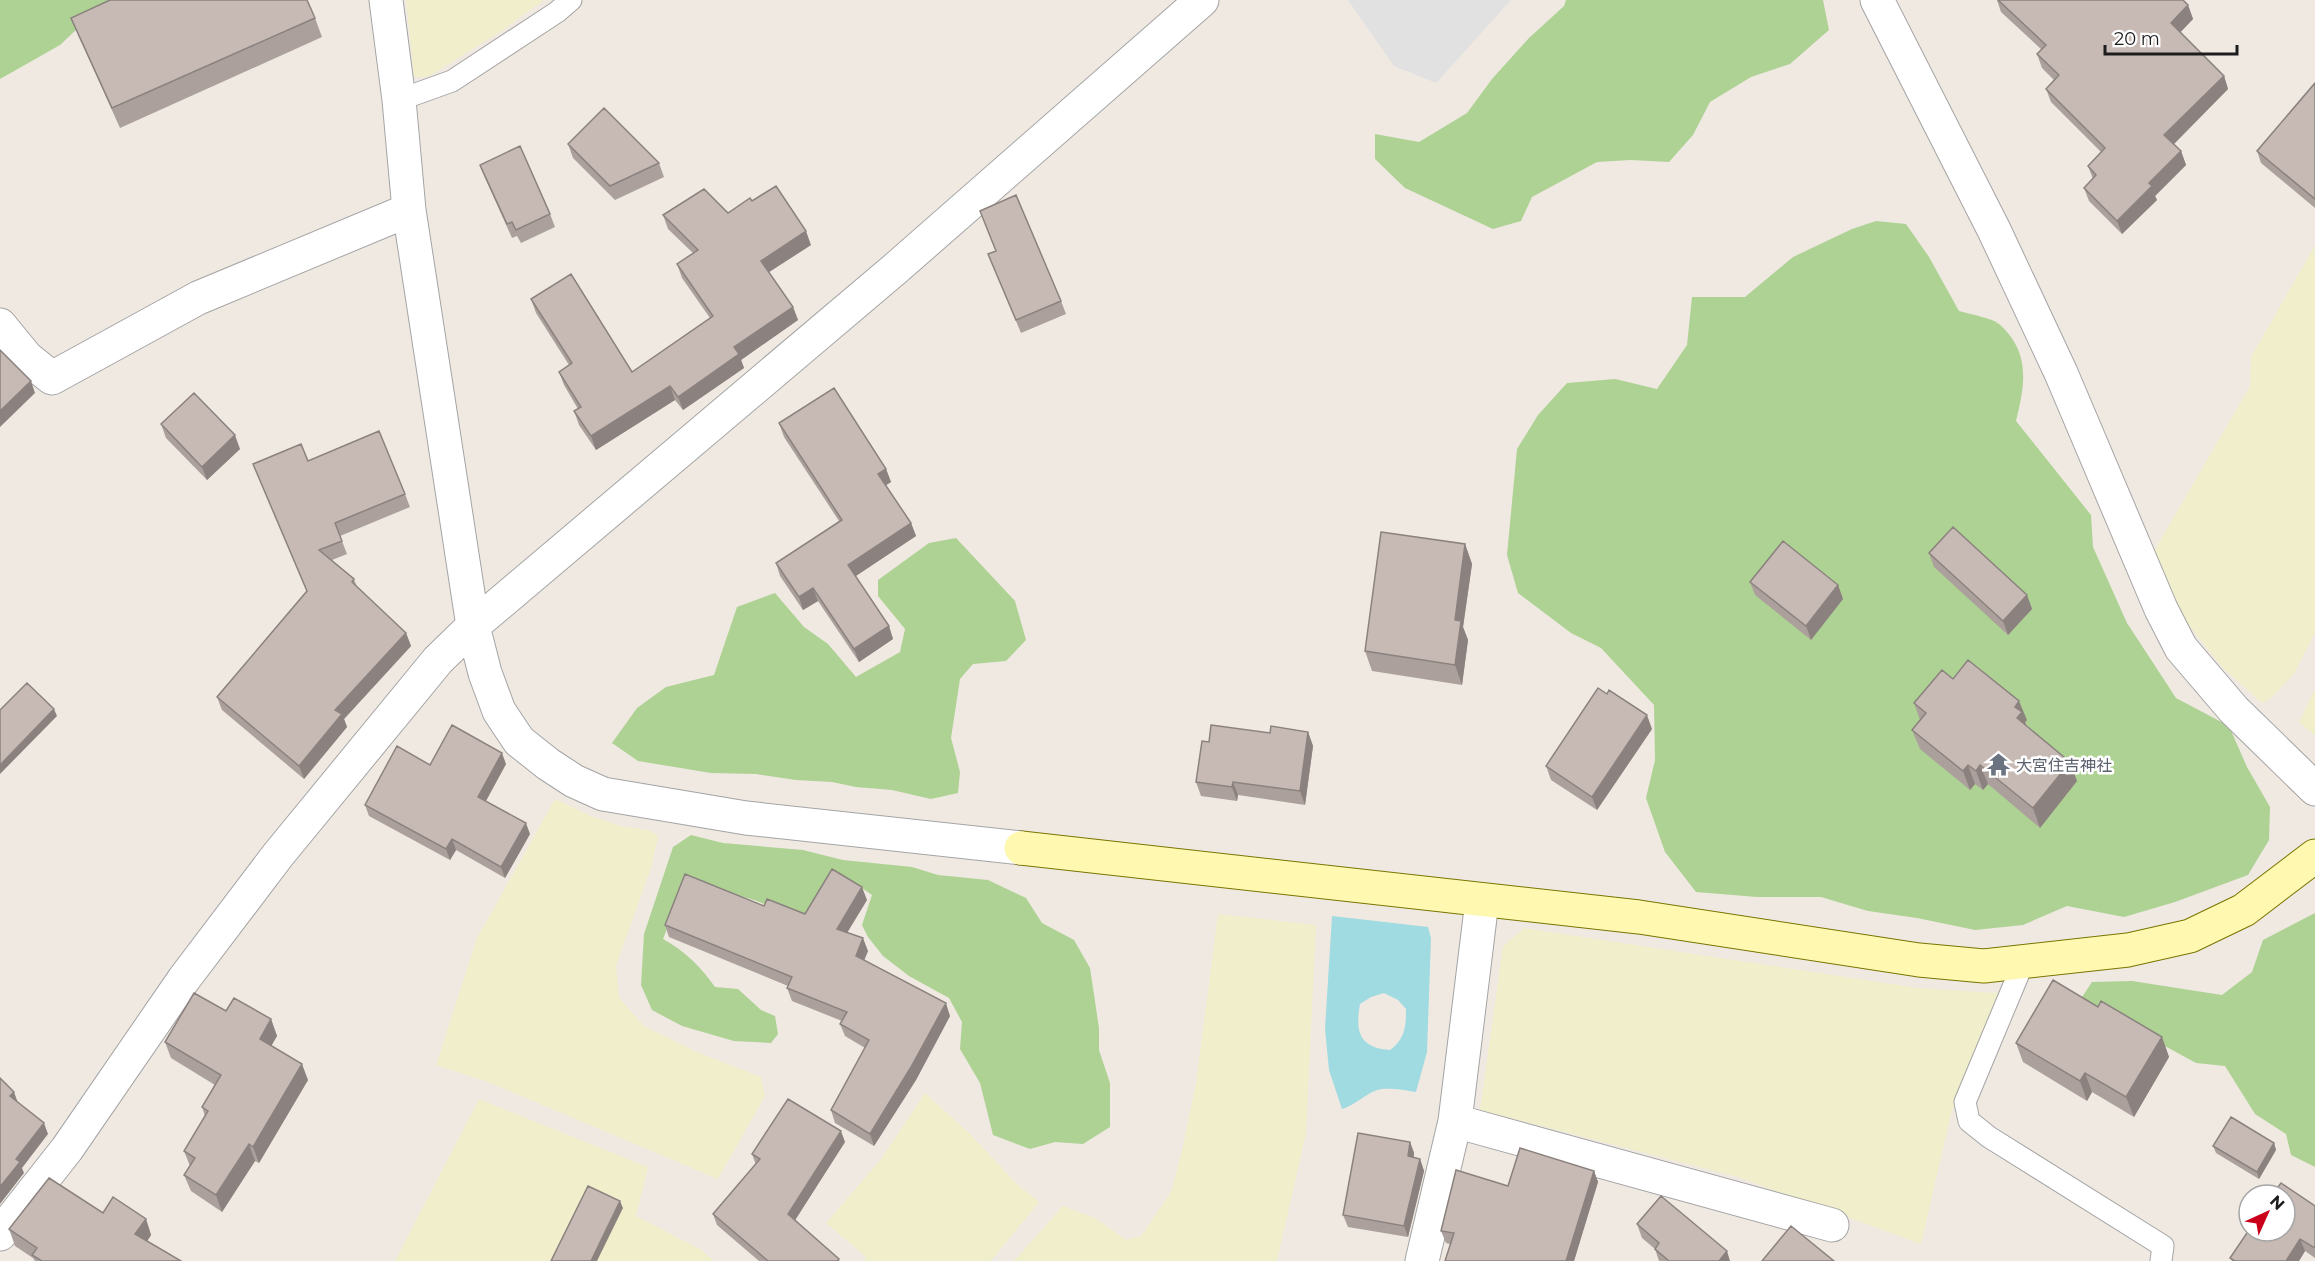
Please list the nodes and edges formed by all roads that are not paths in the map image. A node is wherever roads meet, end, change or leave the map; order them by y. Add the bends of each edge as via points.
1 (386, 0) edge
2 (571, 0) edge
3 (1202, 0) edge
4 (1877, 0) edge
5 (399, 100) junction
6 (409, 210) junction
7 (0, 325) edge
8 (473, 626) junction
9 (2315, 789) edge
10 (2315, 856) edge
11 (1482, 901) junction
12 (2024, 961) junction
13 (1455, 1120) junction
14 (1832, 1225) dead end
15 (0, 1234) edge
16 (1422, 1261) edge
17 (2161, 1261) edge

1 - 5 street
2 - 5 lane via 452,81
3 - 8 street via 896,269
4 - 9 street via 1989,220 2061,373 2181,648 2234,710
5 - 6 street
6 - 7 street via 198,298 52,378 27,358
6 - 8 street
8 - 11 street via 499,711 519,741 574,781 603,794 746,818
8 - 15 street via 438,660 278,855 184,979 67,1149
10 - 12 street via 2244,910 2190,936 2128,950
11 - 12 street via 1639,917 1919,960 1984,966
11 - 13 street
12 - 17 lane via 1965,1102 1969,1121 2163,1246
13 - 14 street
13 - 16 street

